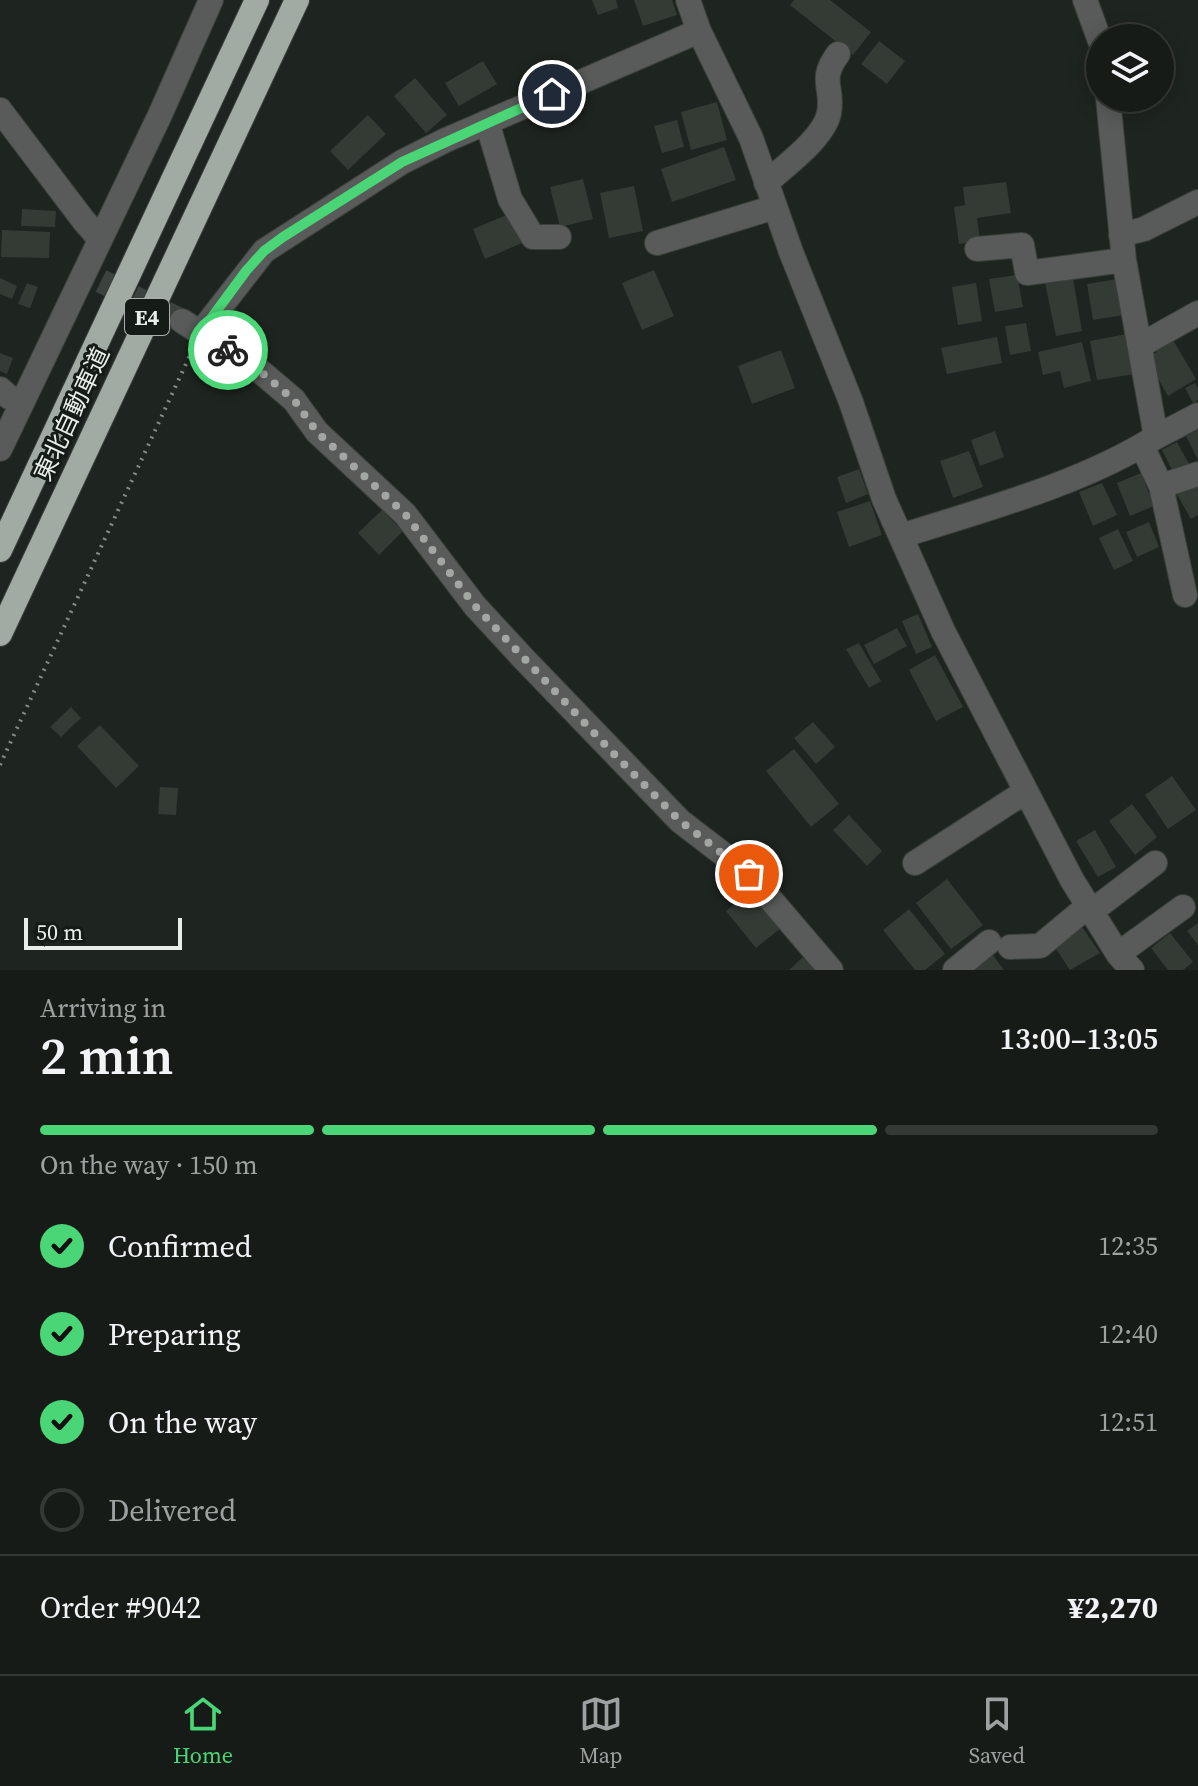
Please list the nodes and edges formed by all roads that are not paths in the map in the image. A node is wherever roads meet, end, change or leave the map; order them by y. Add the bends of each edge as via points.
1 (211, 0) edge
2 (257, 0) edge
3 (297, 0) edge
4 (688, 0) edge
5 (1085, 0) edge
6 (1094, 24) edge
7 (699, 31) junction
8 (838, 54) dead end
9 (0, 110) edge
10 (1109, 112) edge
11 (487, 122) junction
12 (766, 183) junction
13 (1198, 202) edge
14 (775, 207) junction
15 (1121, 235) junction
16 (559, 237) dead end
17 (100, 239) junction
18 (657, 243) dead end
19 (977, 249) dead end
20 (1124, 260) junction
21 (1198, 313) edge
22 (1141, 345) junction
23 (9, 396) edge
24 (1198, 415) edge
25 (1149, 441) junction
26 (0, 449) edge
27 (1198, 474) edge
28 (1161, 486) junction
29 (901, 536) junction
30 (0, 550) edge
31 (1185, 595) dead end
32 (0, 634) edge
33 (1025, 792) junction
34 (915, 863) dead end
35 (1155, 863) dead end
36 (1183, 907) dead end
37 (1090, 909) junction
38 (1125, 962) edge
39 (831, 970) edge
40 (955, 970) edge

1 - 17 street
2 - 30 highway, 東北自動車道 / E4
3 - 32 highway, 東北自動車道 / E4
4 - 7 street
5 - 6 street
7 - 11 street
7 - 12 street via 751,138
8 - 12 street via 828,69 829,113 818,135
9 - 17 street
10 - 15 street
11 - 16 street via 510,199 533,237
11 - 39 street via 402,162 273,244 191,326 294,400 317,432 405,514 475,606 533,669 680,821 749,874
12 - 14 street
13 - 15 street
14 - 18 street
14 - 29 street
15 - 20 street
17 - 23 street via 93,276
19 - 20 street via 1022,245 1027,273
20 - 22 street
21 - 22 street
22 - 25 street
23 - 26 street
24 - 25 street
25 - 28 street
25 - 29 street via 1133,453 1017,499
27 - 28 street
28 - 31 street
29 - 33 street
33 - 34 street
33 - 37 street
35 - 37 street
36 - 38 street
37 - 38 street
37 - 40 street via 1040,946 999,945

